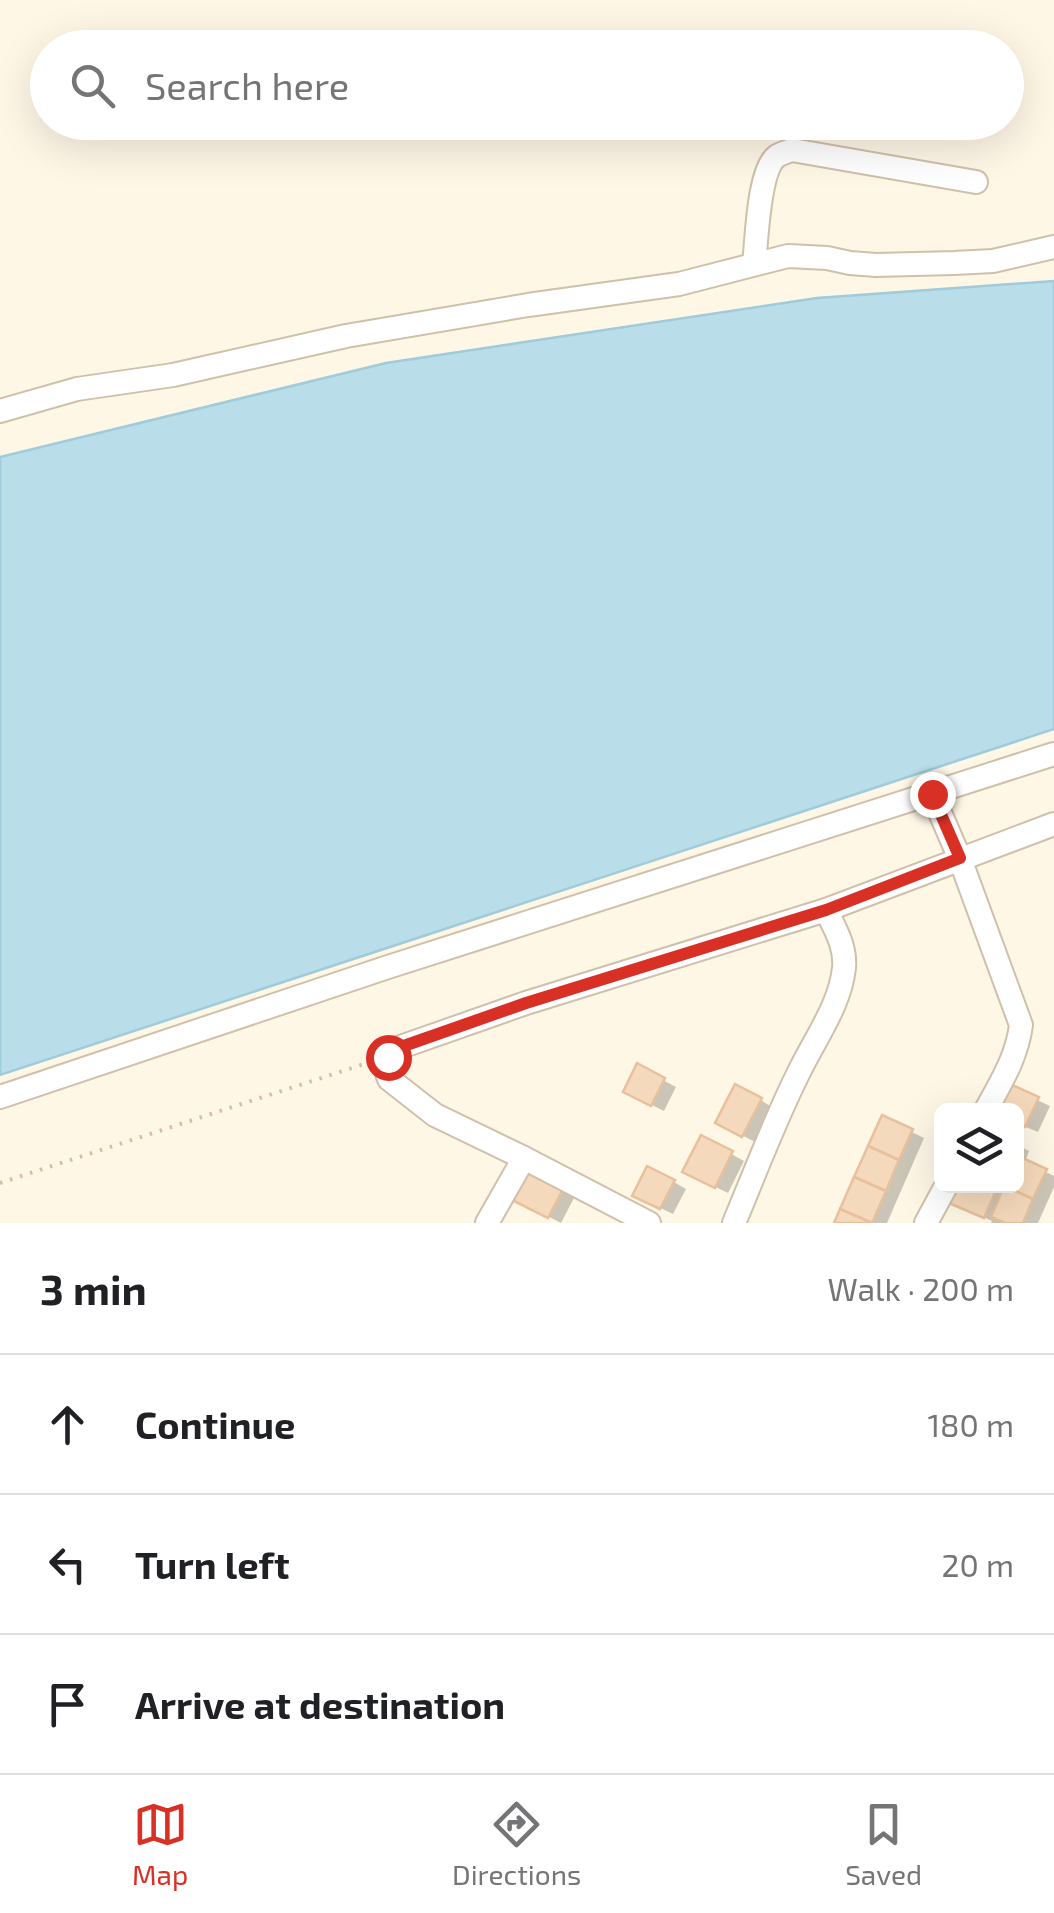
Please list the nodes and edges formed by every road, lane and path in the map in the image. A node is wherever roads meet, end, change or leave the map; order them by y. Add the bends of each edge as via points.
1 (976, 182) dead end
2 (1054, 247) edge
3 (754, 264) junction
4 (0, 411) edge
5 (1054, 754) edge
6 (932, 794) junction
7 (1054, 824) edge
8 (960, 858) junction
9 (826, 910) junction
10 (388, 1057) junction
11 (0, 1097) edge
12 (990, 1103) edge
13 (524, 1158) junction
14 (0, 1183) edge
15 (942, 1193) edge
16 (488, 1223) edge
17 (649, 1223) edge
18 (734, 1223) edge
19 (926, 1223) edge

1 - 3 street via 792,150 778,155 763,186
2 - 3 street via 992,261 876,264 788,256
3 - 4 street via 679,284 346,336 77,389
5 - 6 street
6 - 8 street
6 - 11 street
7 - 8 street
8 - 9 street
8 - 12 street via 1020,1025 1014,1056
9 - 10 street via 526,1003
9 - 18 street via 842,944 841,985
10 - 13 street via 389,1079 435,1115
10 - 14 path
13 - 16 street
13 - 17 street
15 - 19 street

